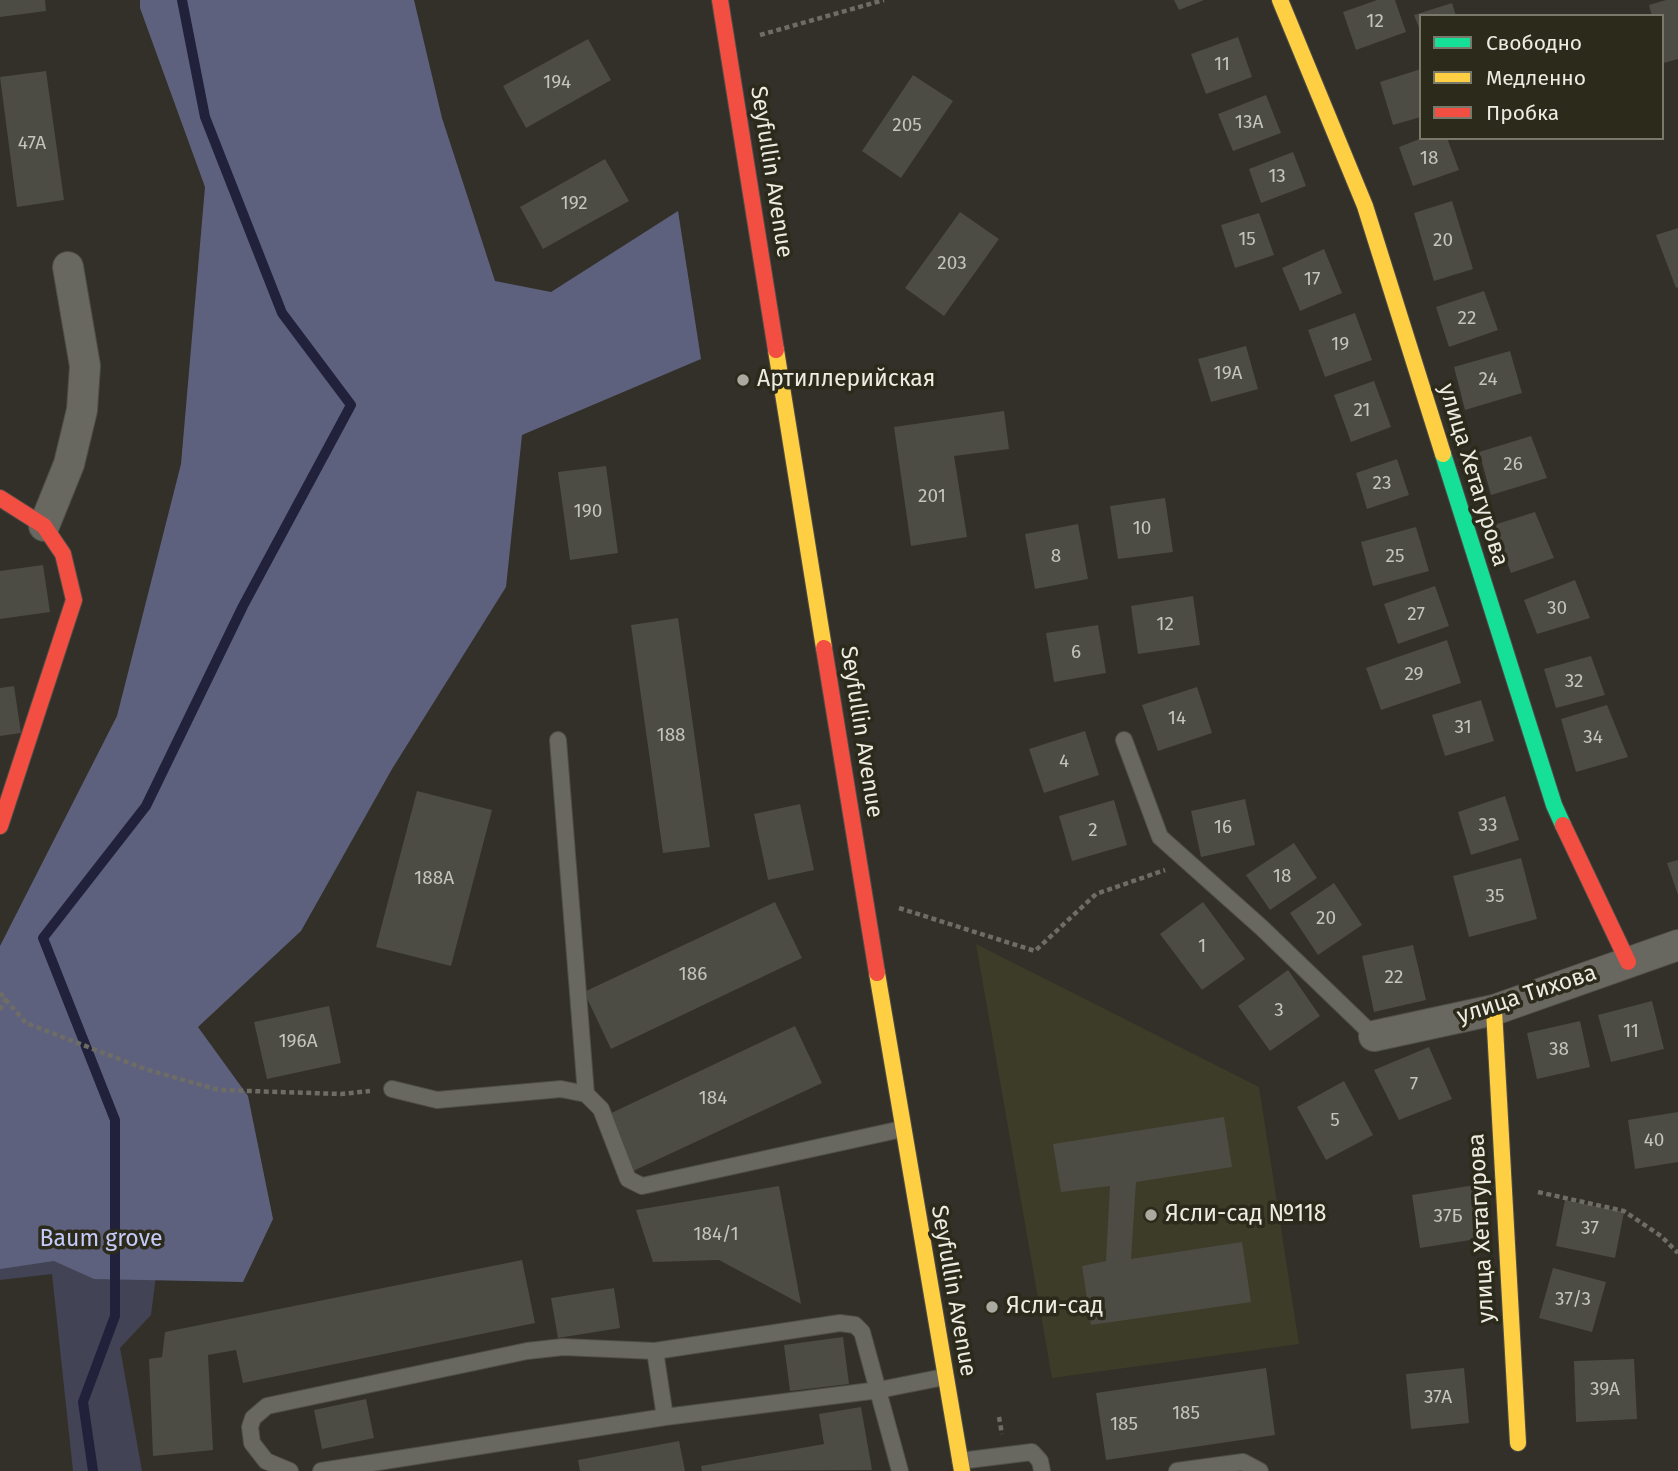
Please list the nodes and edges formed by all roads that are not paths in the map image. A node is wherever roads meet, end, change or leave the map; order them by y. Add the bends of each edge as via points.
1 (720, 0) edge
2 (1280, 0) edge
3 (68, 267) dead end
4 (0, 499) edge
5 (44, 526) junction
6 (558, 740) dead end
7 (1124, 740) dead end
8 (0, 826) edge
9 (1678, 945) edge
10 (1628, 962) junction
11 (1494, 1010) junction
12 (1374, 1036) joint
13 (392, 1089) road end
14 (586, 1094) junction
15 (902, 1129) junction
16 (655, 1351) junction
17 (944, 1377) junction
18 (879, 1390) junction
19 (665, 1417) junction
20 (1518, 1443) dead end
21 (961, 1466) edge
22 (290, 1471) edge
23 (321, 1471) edge
24 (900, 1471) edge
25 (1042, 1471) edge
26 (1178, 1471) edge
27 (1260, 1471) edge

1 - 15 street, Seyfullin Avenue
2 - 10 street, улица Хетагурова via 1365,206 1554,805
3 - 5 street via 85,366 82,410 69,464
4 - 5 street
5 - 8 street via 64,554 74,600
6 - 14 lane
7 - 12 lane via 1160,837
9 - 10 street, улица Тихова
10 - 11 street, улица Тихова
11 - 12 street, улица Тихова
11 - 20 street, улица Хетагурова
13 - 14 lane via 437,1100 561,1089
14 - 15 lane via 601,1109 628,1179 642,1186
15 - 17 street, Seyfullin Avenue
16 - 18 lane via 847,1323 862,1332
16 - 19 lane
16 - 22 lane via 563,1347 527,1351 267,1405 253,1418 252,1443 266,1461
17 - 18 lane
17 - 21 street, Seyfullin Avenue
18 - 19 lane
18 - 24 lane
19 - 23 lane
21 - 25 lane via 1032,1452
26 - 27 lane via 1243,1462

